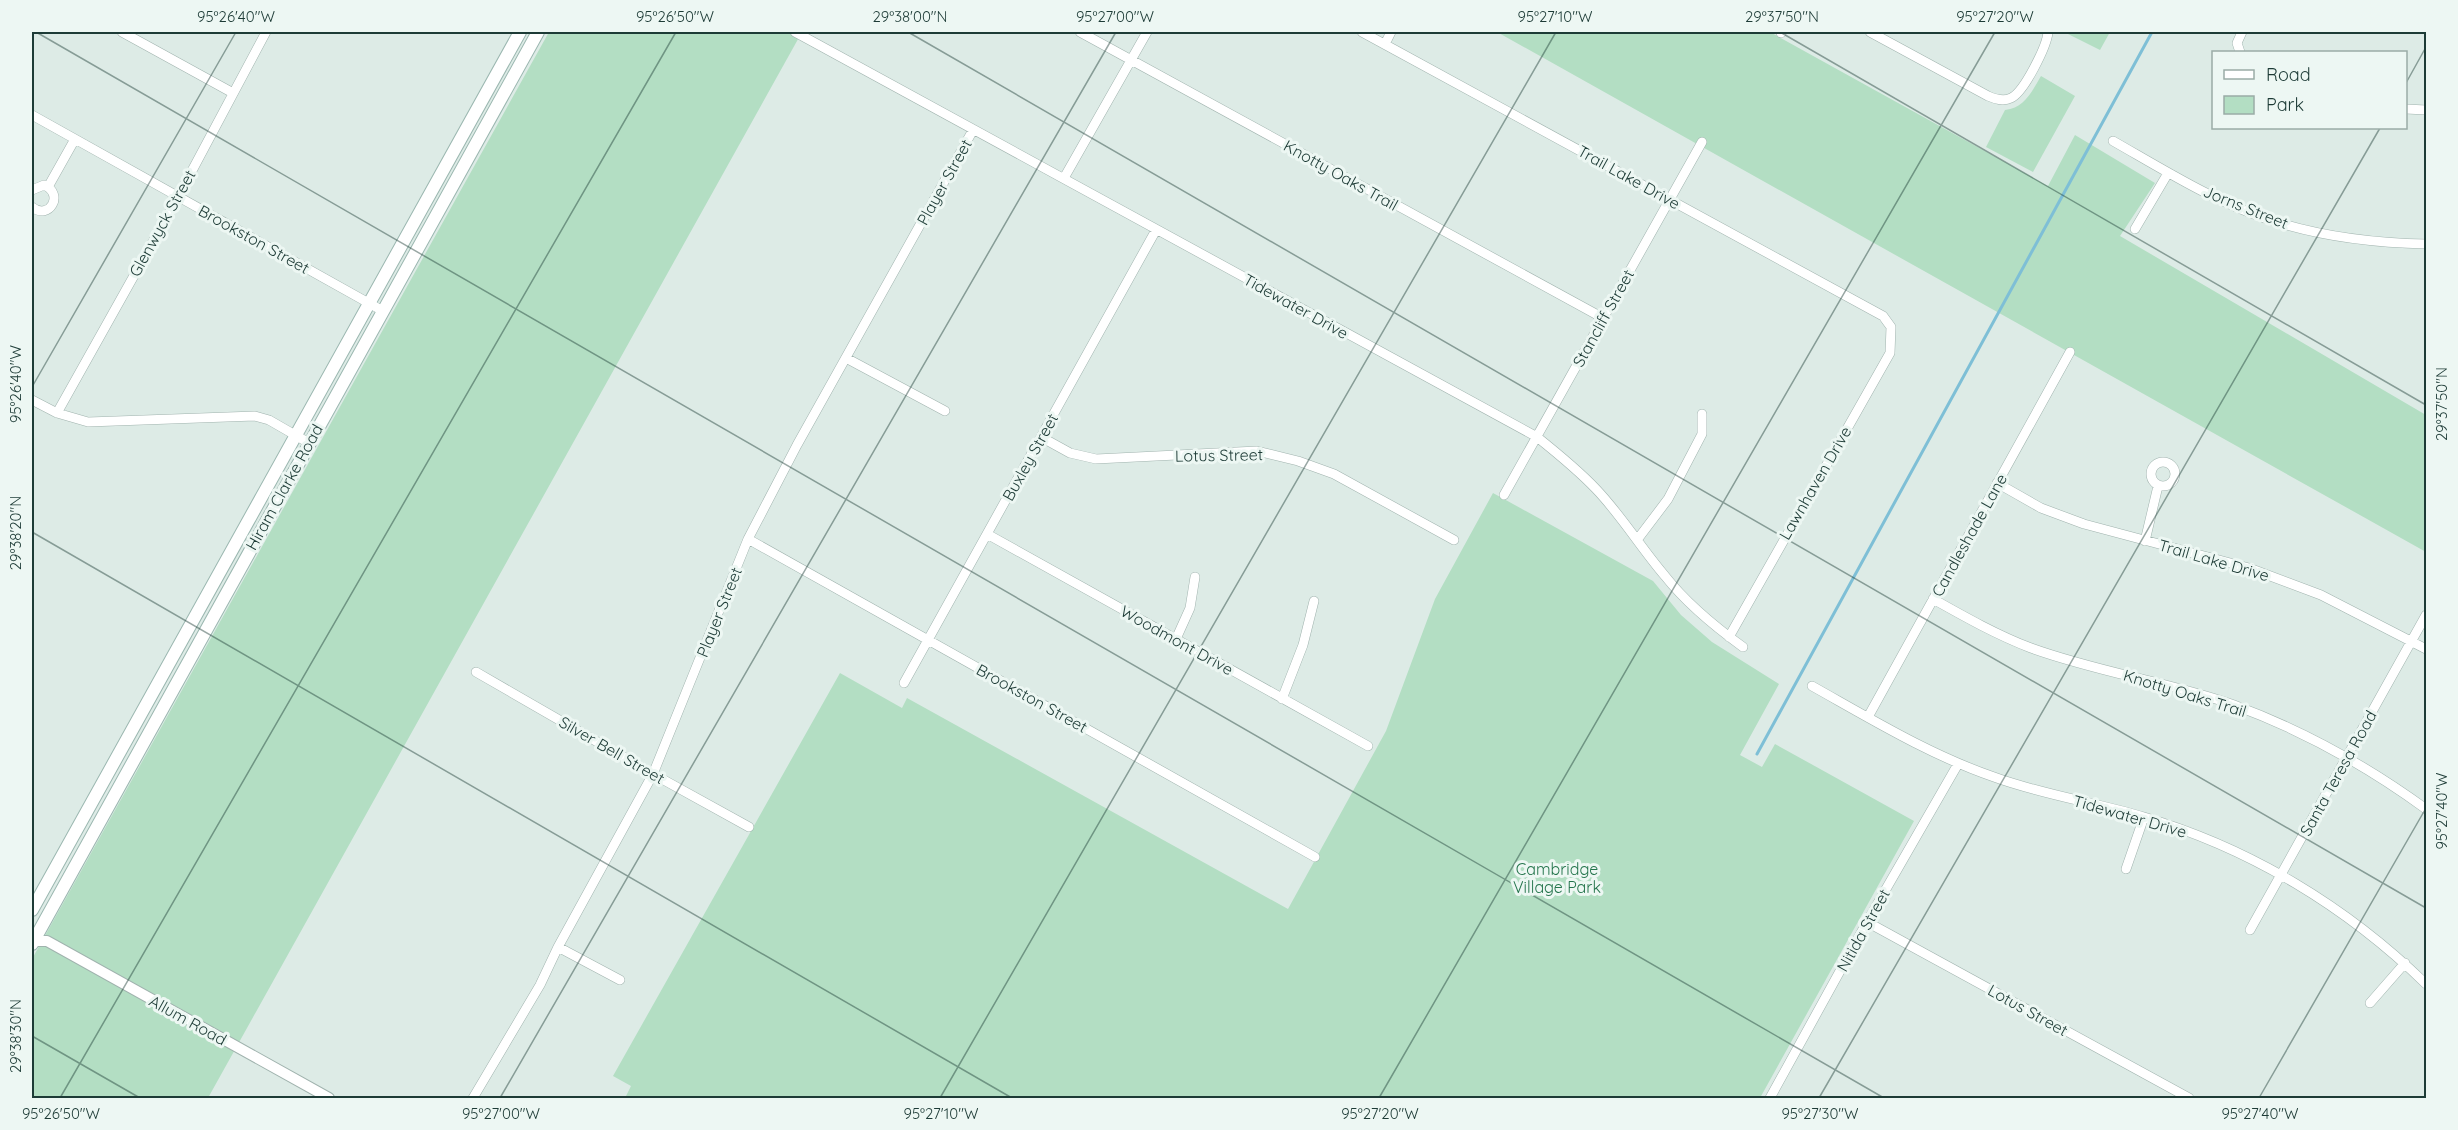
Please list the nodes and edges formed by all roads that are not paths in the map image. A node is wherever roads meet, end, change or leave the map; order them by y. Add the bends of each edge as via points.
1 (122, 32) edge
2 (266, 32) edge
3 (520, 32) edge
4 (538, 32) edge
5 (795, 32) edge
6 (1080, 32) edge
7 (1147, 32) edge
8 (1362, 32) edge
9 (1391, 32) edge
10 (1870, 32) edge
11 (2048, 32) edge
12 (2242, 32) edge
13 (1384, 44) junction
14 (2241, 51) edge
15 (1131, 59) junction
16 (233, 93) junction
17 (2407, 109) edge
18 (2427, 110) edge
19 (32, 116) edge
20 (973, 130) junction
21 (75, 139) junction
22 (2113, 141) dead end
23 (1702, 142) dead end
24 (454, 150) junction
25 (468, 158) junction
26 (2168, 173) junction
27 (1064, 178) junction
28 (48, 187) junction
29 (32, 190) edge
30 (177, 196) junction
31 (1670, 199) junction
32 (32, 207) edge
33 (2135, 229) dead end
34 (1156, 230) junction
35 (2427, 244) edge
36 (370, 304) junction
37 (383, 311) junction
38 (1603, 318) junction
39 (1891, 327) joint
40 (2070, 352) dead end
41 (846, 358) junction
42 (32, 400) edge
43 (945, 411) dead end
44 (57, 413) junction
45 (1702, 414) dead end
46 (295, 436) junction
47 (1041, 437) junction
48 (1537, 437) junction
49 (309, 443) junction
50 (1997, 483) junction
51 (2158, 486) dead end
52 (1504, 495) dead end
53 (987, 534) junction
54 (748, 539) junction
55 (1454, 540) dead end
56 (1637, 540) junction
57 (2145, 541) junction
58 (218, 574) junction
59 (1195, 577) dead end
60 (232, 582) junction
61 (1933, 599) junction
62 (1314, 601) dead end
63 (2427, 615) edge
64 (1729, 637) junction
65 (1176, 639) junction
66 (928, 640) junction
67 (2412, 641) junction
68 (1743, 647) dead end
69 (2427, 650) edge
70 (476, 672) dead end
71 (158, 681) junction
72 (904, 684) dead end
73 (1812, 686) dead end
74 (173, 688) junction
75 (1282, 699) junction
76 (1868, 717) junction
77 (1368, 746) dead end
78 (2347, 757) junction
79 (1958, 764) junction
80 (653, 774) junction
81 (100, 785) junction
82 (115, 793) junction
83 (2427, 809) edge
84 (2144, 817) junction
85 (749, 827) dead end
86 (1315, 856) dead end
87 (2126, 869) dead end
88 (2281, 875) junction
89 (32, 910) edge
90 (1867, 922) junction
91 (36, 924) edge
92 (2250, 930) dead end
93 (47, 941) junction
94 (32, 942) edge
95 (558, 946) junction
96 (2405, 963) junction
97 (620, 980) dead end
98 (2427, 984) edge
99 (2370, 1003) dead end
100 (329, 1098) edge
101 (473, 1098) edge
102 (1770, 1098) edge
103 (2189, 1098) edge

1 - 16 street
2 - 16 street, Glenwyck Street
3 - 24 main road, Hiram Clarke Road
4 - 25 main road, Hiram Clarke Road
5 - 20 street, Tidewater Drive
6 - 15 street, Knotty Oaks Trail
7 - 15 street
8 - 13 street, Trail Lake Drive
9 - 13 street
10 - 11 street via 2000,100 2013,97 2020,90
12 - 14 street via 2237,43
13 - 31 street, Trail Lake Drive
15 - 27 street
15 - 38 street, Knotty Oaks Trail
16 - 30 street, Glenwyck Street
17 - 18 street
19 - 21 street, Brookston Street
20 - 27 street, Tidewater Drive
20 - 41 street, Player Street
21 - 28 street
21 - 30 street, Brookston Street
22 - 26 street, Jorns Street
23 - 31 street, Stancliff Street
24 - 25 main road
24 - 36 main road, Hiram Clarke Road
25 - 37 main road, Hiram Clarke Road
26 - 33 street
26 - 35 street, Jorns Street via 2272,221 2335,237
27 - 34 street, Tidewater Drive
28 - 29 street via 40,185
28 - 32 street via 54,193 53,206 42,212
30 - 36 street, Brookston Street
30 - 44 street, Glenwyck Street
31 - 38 street, Stancliff Street
31 - 39 street, Trail Lake Drive via 1882,316
34 - 47 street, Buxley Street
34 - 48 street, Tidewater Drive
36 - 37 street, Brookston Street
36 - 46 main road, Hiram Clarke Road
37 - 49 main road, Hiram Clarke Road
38 - 48 street, Stancliff Street
39 - 64 street, Lawnhaven Drive via 1890,353
40 - 50 street, Candleshade Lane
41 - 43 street
41 - 54 street, Player Street
42 - 44 street
44 - 46 street via 88,423 255,416
45 - 56 street via 1702,434 1668,500
46 - 49 street
46 - 58 main road, Hiram Clarke Road
47 - 53 street, Buxley Street
47 - 55 street, Lotus Street via 1070,453 1096,459 1257,451 1298,460 1334,474
48 - 52 street, Stancliff Street
48 - 56 street, Tidewater Drive via 1598,490
49 - 60 main road, Hiram Clarke Road
50 - 57 street, Trail Lake Drive via 2041,508
50 - 61 street, Candleshade Lane
51 - 57 street
53 - 65 street, Woodmont Drive
53 - 66 street, Buxley Street
54 - 66 street, Brookston Street
54 - 80 street, Player Street
56 - 64 street, Tidewater Drive via 1689,603
57 - 67 street, Trail Lake Drive via 2286,581
58 - 60 main road
58 - 71 main road, Hiram Clarke Road
59 - 65 street via 1190,608
60 - 74 main road, Hiram Clarke Road
61 - 76 street, Candleshade Lane
61 - 78 street, Knotty Oaks Trail via 2031,648 2234,705
62 - 75 street via 1304,645
63 - 67 street, Santa Teresa Road
64 - 68 street, Tidewater Drive
65 - 75 street, Woodmont Drive
66 - 72 street, Buxley Street
66 - 86 street, Brookston Street
67 - 69 street, Trail Lake Drive
67 - 78 street, Santa Teresa Road
70 - 80 street, Silver Bell Street
71 - 74 main road
71 - 81 main road, Hiram Clarke Road
73 - 76 street, Tidewater Drive
74 - 82 main road, Hiram Clarke Road
75 - 77 street, Woodmont Drive
76 - 79 street, Tidewater Drive
78 - 83 street, Knotty Oaks Trail
78 - 88 street, Santa Teresa Road
79 - 84 street, Tidewater Drive via 2032,790
79 - 90 street, Nitida Street
80 - 85 street, Silver Bell Street
80 - 95 street, Player Street
81 - 82 main road
81 - 89 main road, Hiram Clarke Road
82 - 91 main road, Hiram Clarke Road
84 - 87 street
84 - 88 street, Tidewater Drive via 2242,854
88 - 92 street, Santa Teresa Road
88 - 96 street, Tidewater Drive via 2345,916
90 - 102 street, Nitida Street
90 - 103 street, Lotus Street
91 - 93 street
91 - 94 main road, Hiram Clarke Road
93 - 94 street, Allum Road
93 - 100 street, Allum Road
95 - 97 street
95 - 101 street, Player Street via 540,985
96 - 98 street, Tidewater Drive
96 - 99 street

